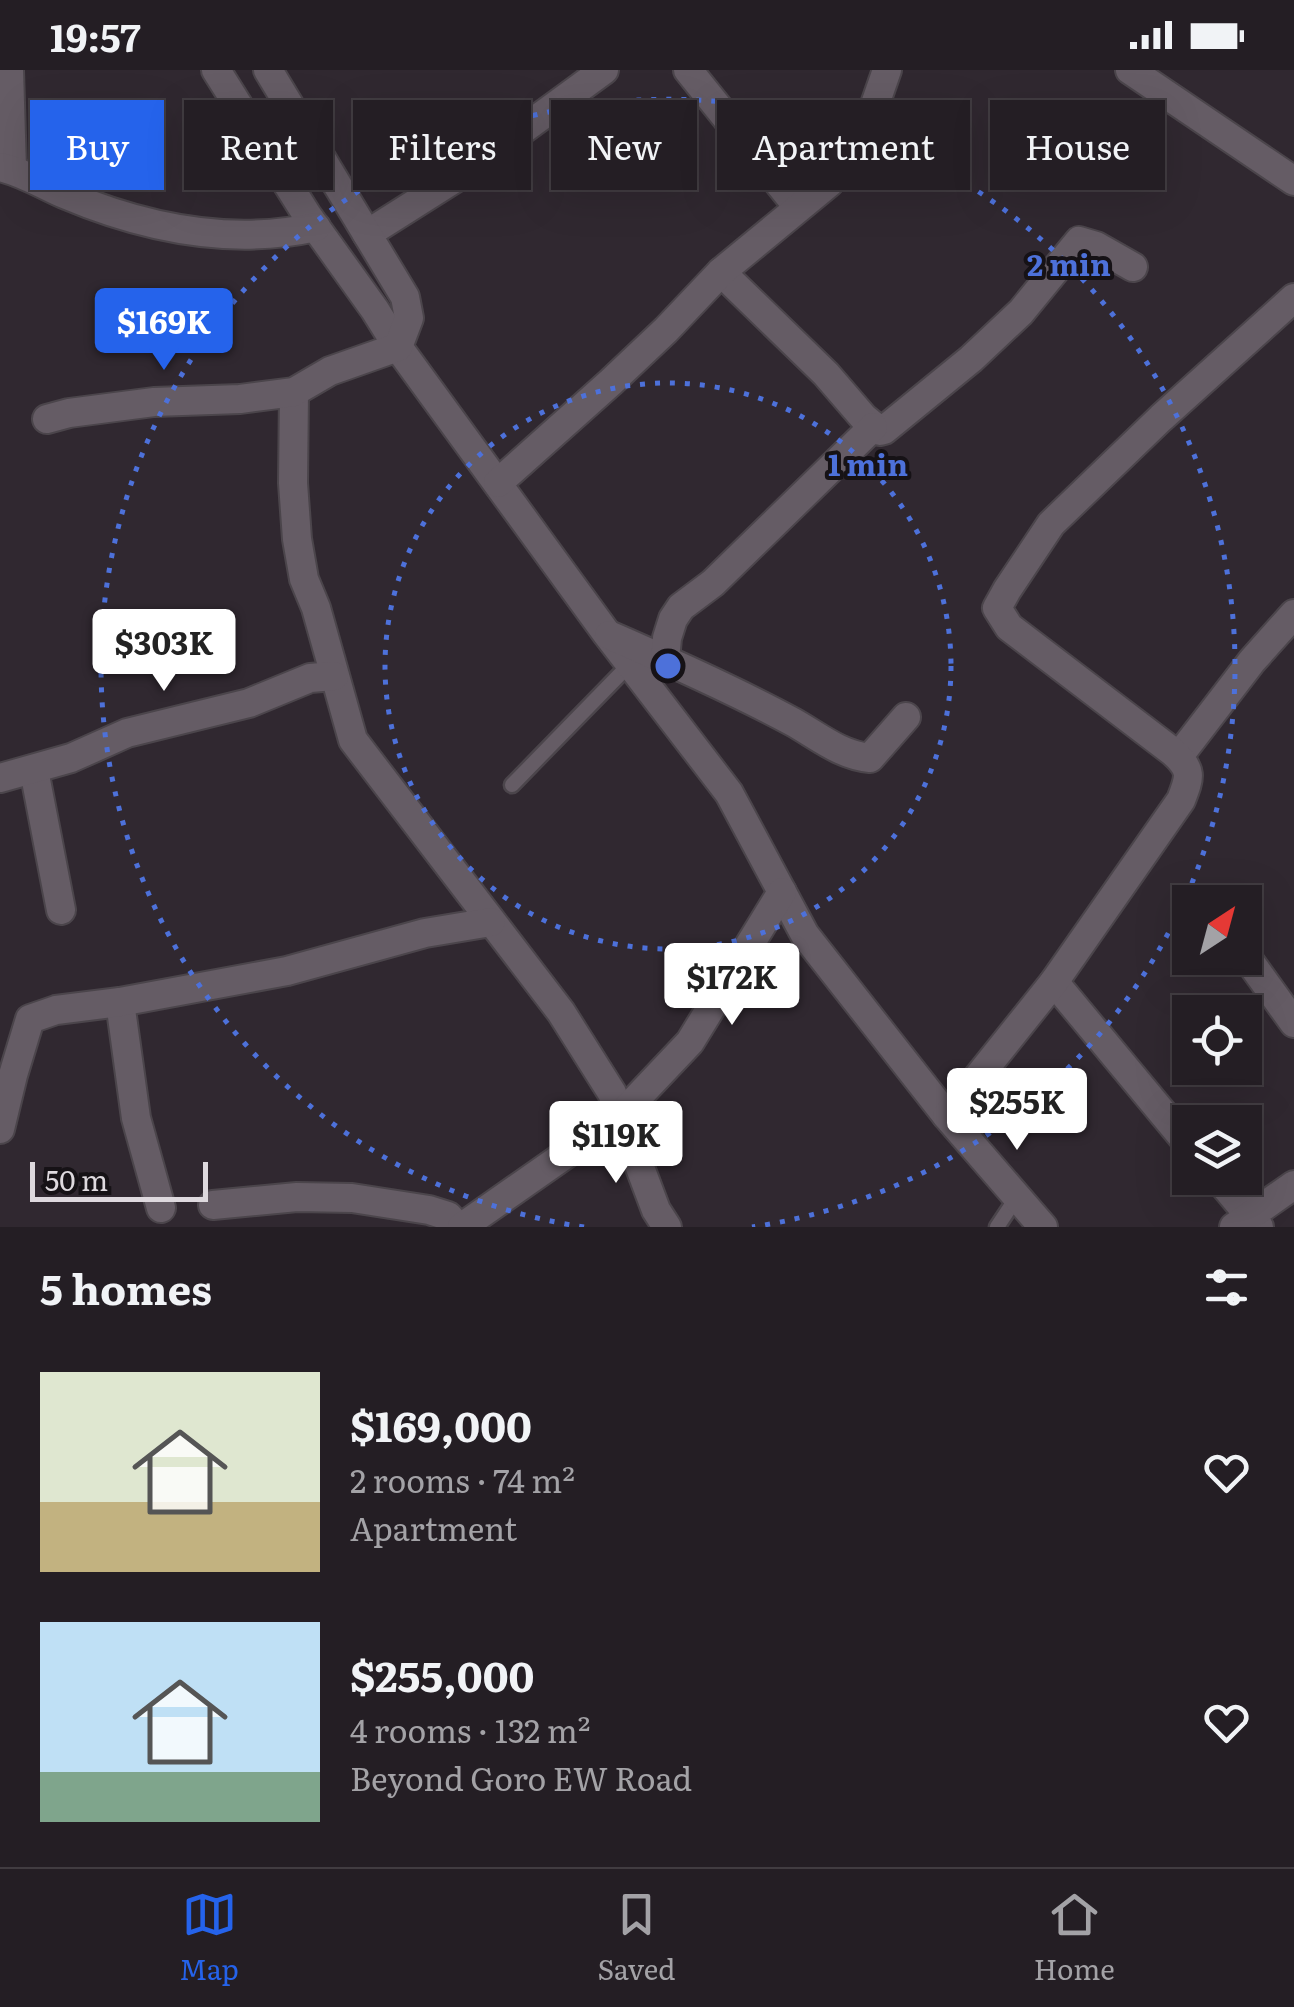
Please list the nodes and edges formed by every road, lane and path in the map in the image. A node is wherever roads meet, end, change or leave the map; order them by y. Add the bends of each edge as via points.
1 (9, 70) edge
2 (216, 70) edge
3 (268, 70) edge
4 (604, 70) edge
5 (688, 70) edge
6 (887, 70) edge
7 (1130, 70) edge
8 (6, 168) edge
9 (1294, 180) edge
10 (798, 207) junction
11 (316, 227) junction
12 (367, 234) junction
13 (1132, 267) dead end
14 (721, 272) junction
15 (1294, 298) edge
16 (398, 348) junction
17 (294, 392) junction
18 (46, 419) dead end
19 (873, 427) junction
20 (498, 483) junction
21 (1294, 614) edge
22 (606, 634) junction
23 (665, 660) junction
24 (630, 664) junction
25 (334, 676) junction
26 (906, 716) dead end
27 (1179, 756) junction
28 (34, 770) junction
29 (0, 778) edge
30 (512, 785) dead end
31 (782, 892) junction
32 (61, 910) dead end
33 (492, 922) junction
34 (1259, 975) edge
35 (1054, 982) junction
36 (120, 1002) junction
37 (1294, 1023) edge
38 (947, 1116) junction
39 (619, 1117) junction
40 (1172, 1124) edge
41 (0, 1129) edge
42 (1294, 1185) edge
43 (1229, 1195) edge
44 (1017, 1197) junction
45 (213, 1205) dead end
46 (161, 1208) dead end
47 (1248, 1223) edge
48 (460, 1227) edge
49 (666, 1227) edge
50 (997, 1227) edge
51 (1043, 1227) edge

1 - 8 street
2 - 11 street
3 - 12 street
4 - 12 street
5 - 10 street
6 - 10 street via 863,139 829,183
7 - 9 street
8 - 11 street via 141,221 198,233
10 - 14 street
11 - 16 street
12 - 16 street via 405,297 409,318
13 - 19 street via 1078,240 1020,312 970,359 884,430
14 - 19 street
14 - 20 street
15 - 27 street via 1051,524 997,608 1009,627
16 - 17 street via 330,371
16 - 20 street
17 - 18 street via 154,402
17 - 25 street via 297,539
19 - 23 street via 714,583 681,607 672,619
20 - 22 street
21 - 27 street
22 - 23 street
22 - 24 street
23 - 26 street via 856,756 870,758
24 - 30 lane
24 - 31 street via 729,793
25 - 28 street via 128,733
25 - 33 street via 353,740
27 - 35 street via 1189,772 1181,800
28 - 29 street
28 - 32 street
31 - 38 street via 806,935
31 - 39 street via 690,1042
33 - 36 street
33 - 39 street via 561,1012 612,1093
34 - 37 street
35 - 38 street
35 - 40 street
36 - 41 street via 30,1020
36 - 46 street via 136,1118
38 - 44 street
39 - 48 street
39 - 49 street
42 - 47 street
43 - 47 street
44 - 50 lane
44 - 51 street
45 - 48 street via 352,1198 429,1210

